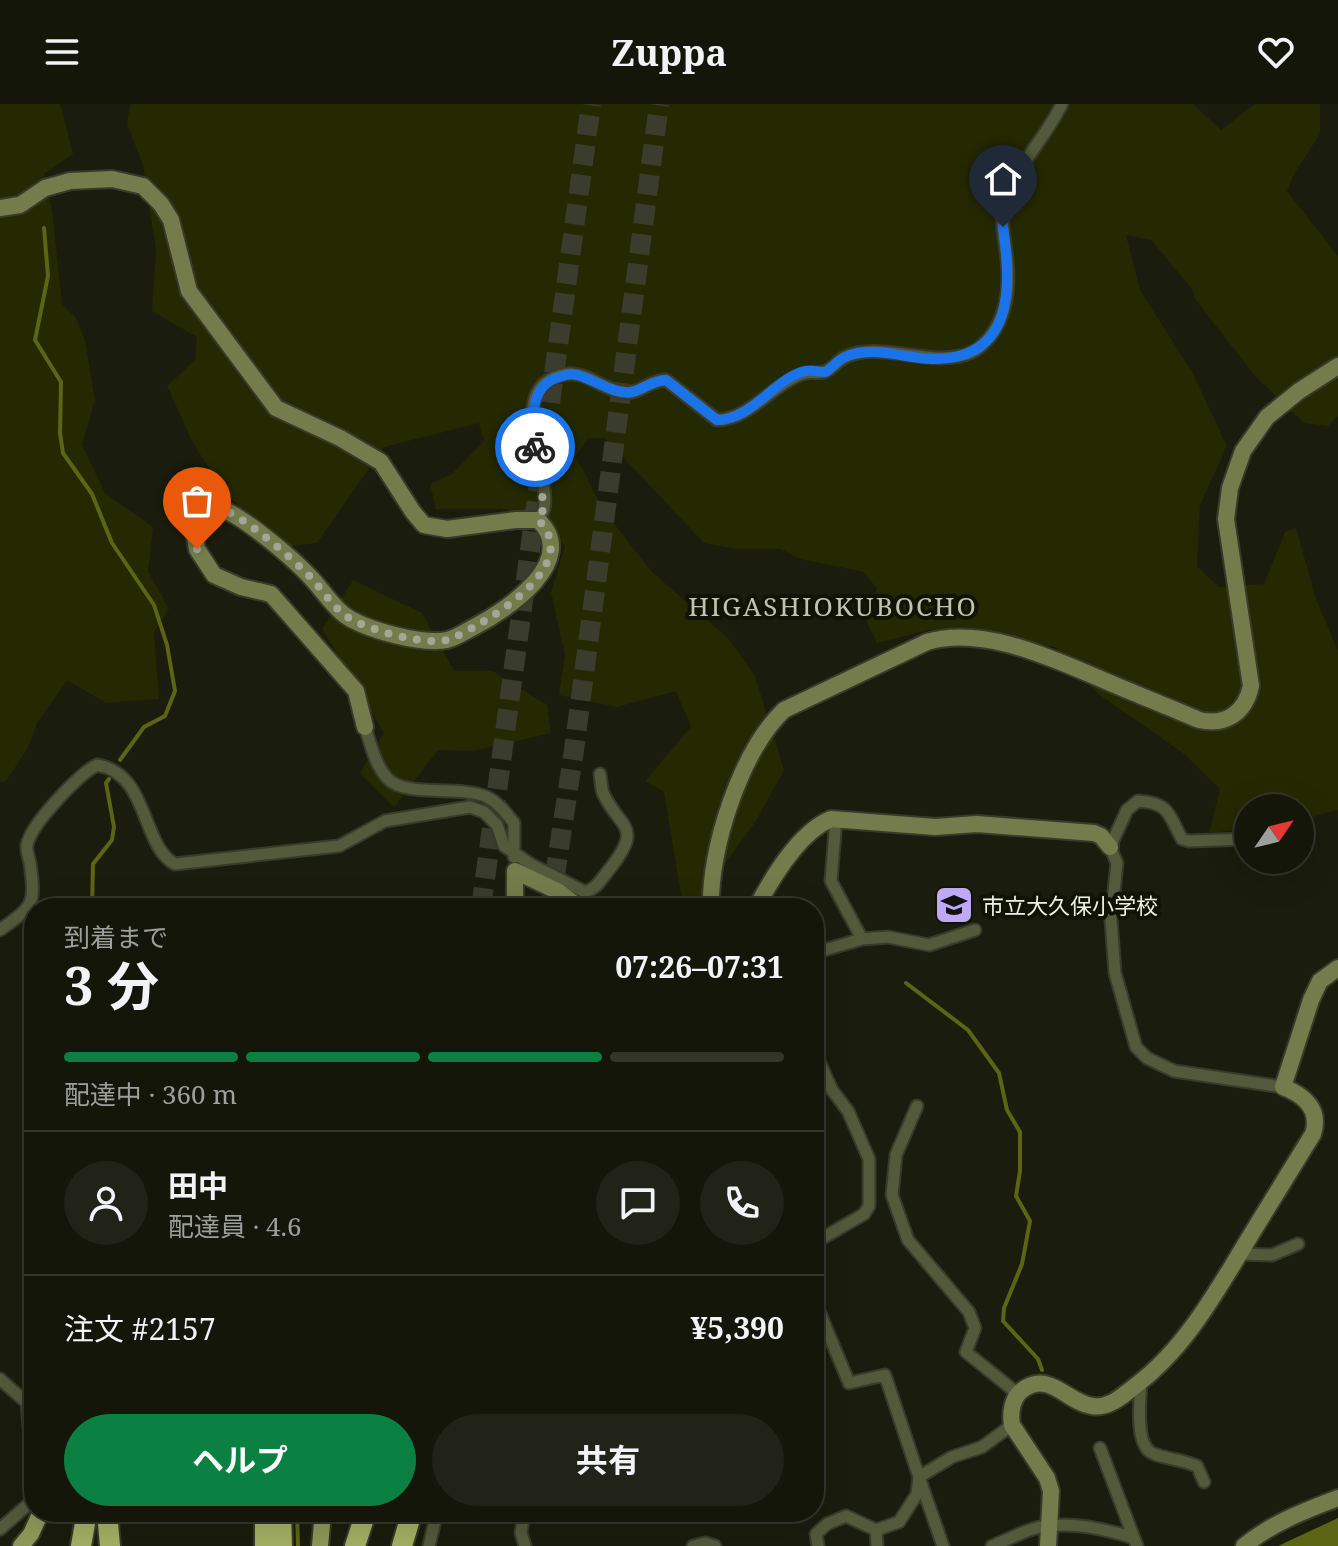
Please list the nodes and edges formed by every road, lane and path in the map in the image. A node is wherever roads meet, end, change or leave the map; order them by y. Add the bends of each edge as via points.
1 (1062, 104) edge
2 (1, 212) edge
3 (1338, 366) edge
4 (538, 520) junction
5 (365, 727) joint
6 (600, 774) dead end
7 (836, 819) junction
8 (1234, 839) edge
9 (1110, 847) junction
10 (513, 852) junction
11 (515, 871) junction
12 (32, 898) edge
13 (515, 898) edge
14 (567, 898) edge
15 (711, 898) edge
16 (763, 898) edge
17 (24, 913) edge
18 (0, 930) edge
19 (975, 930) dead end
20 (862, 939) junction
21 (824, 950) edge
22 (1338, 968) edge
23 (824, 1072) edge
24 (1283, 1087) junction
25 (917, 1106) dead end
26 (824, 1237) edge
27 (1298, 1244) dead end
28 (1239, 1254) junction
29 (824, 1323) edge
30 (0, 1379) edge
31 (1141, 1382) junction
32 (1018, 1394) junction
33 (24, 1397) edge
34 (1012, 1425) junction
35 (1100, 1448) dead end
36 (919, 1477) junction
37 (1204, 1482) dead end
38 (1338, 1498) edge
39 (24, 1508) edge
40 (36, 1522) edge
41 (85, 1522) edge
42 (90, 1522) edge
43 (107, 1522) edge
44 (265, 1522) edge
45 (281, 1522) edge
46 (322, 1522) edge
47 (363, 1522) edge
48 (375, 1522) edge
49 (409, 1522) edge
50 (417, 1522) edge
51 (435, 1522) edge
52 (523, 1522) edge
53 (1050, 1526) junction
54 (0, 1529) edge
55 (876, 1530) junction
56 (1136, 1542) edge
57 (106, 1545) edge
58 (21, 1546) edge
59 (81, 1546) edge
60 (265, 1546) edge
61 (282, 1546) edge
62 (320, 1546) edge
63 (355, 1546) edge
64 (369, 1546) edge
65 (402, 1546) edge
66 (411, 1546) edge
67 (429, 1546) edge
68 (525, 1546) edge
69 (693, 1546) edge
70 (715, 1546) edge
71 (818, 1546) edge
72 (877, 1546) edge
73 (943, 1546) edge
74 (992, 1546) edge
75 (1048, 1546) edge
76 (1244, 1546) edge

1 - 4 street via 1017,171 1004,206 1008,293 999,323 972,353 929,359 884,352 844,357 826,372 806,371 790,379 731,420 717,420 666,380 632,392 570,373 549,380 537,392 532,416 544,508
2 - 4 street via 70,181 112,179 143,186 171,220 189,291 276,408 381,462 424,525 447,529
3 - 15 street via 1267,417 1243,451 1230,488 1226,519 1251,686 1240,711 1211,723 1065,662 1012,646 946,636 927,642 784,710 768,726 718,838
4 - 5 street via 550,531 553,549 532,584 489,619 448,640 427,641 345,615 259,532 221,509 202,509 193,526 197,549 214,575 271,594 356,691
5 - 10 street via 379,767 391,782 474,793 499,804 514,823
6 - 10 street via 603,792 628,835 599,883 585,892
7 - 9 street via 1094,833
7 - 16 street via 802,838
7 - 20 street via 831,881
8 - 9 street via 1182,839 1163,806 1138,801 1127,810
9 - 24 street via 1117,863 1111,920 1115,973 1136,1047 1174,1071
10 - 11 street
10 - 12 street via 504,846 497,825 470,807 385,821 339,846 175,864 165,858 137,797 118,771 97,765 70,787 27,844
11 - 13 street
11 - 14 street
17 - 18 street
19 - 20 street via 929,945 888,937
20 - 21 street
22 - 24 street via 1320,981 1311,1000
23 - 26 street via 869,1159 869,1206
24 - 28 street via 1308,1102 1316,1124
25 - 32 street via 896,1155 892,1195 908,1240 969,1312 975,1328 966,1352
27 - 28 street via 1272,1255
28 - 31 street via 1190,1332
29 - 36 street via 849,1383 885,1375
30 - 33 street
31 - 32 street via 1107,1406 1093,1407 1041,1383
31 - 37 street via 1145,1447 1197,1466
32 - 34 street
34 - 36 street via 982,1447
34 - 53 street via 1047,1478
35 - 56 street
36 - 55 street via 917,1494 899,1522
36 - 73 street
38 - 76 street via 1265,1530
39 - 54 street
40 - 58 main road
41 - 59 highway
42 - 57 highway
43 - 57 highway
44 - 60 highway
45 - 61 highway
46 - 62 main road
47 - 63 highway
48 - 64 highway
49 - 65 highway
50 - 66 highway
51 - 67 street
52 - 68 street
53 - 56 street via 1096,1527
53 - 74 street
53 - 75 street
55 - 71 street via 846,1516 816,1534
55 - 72 street
69 - 70 street

